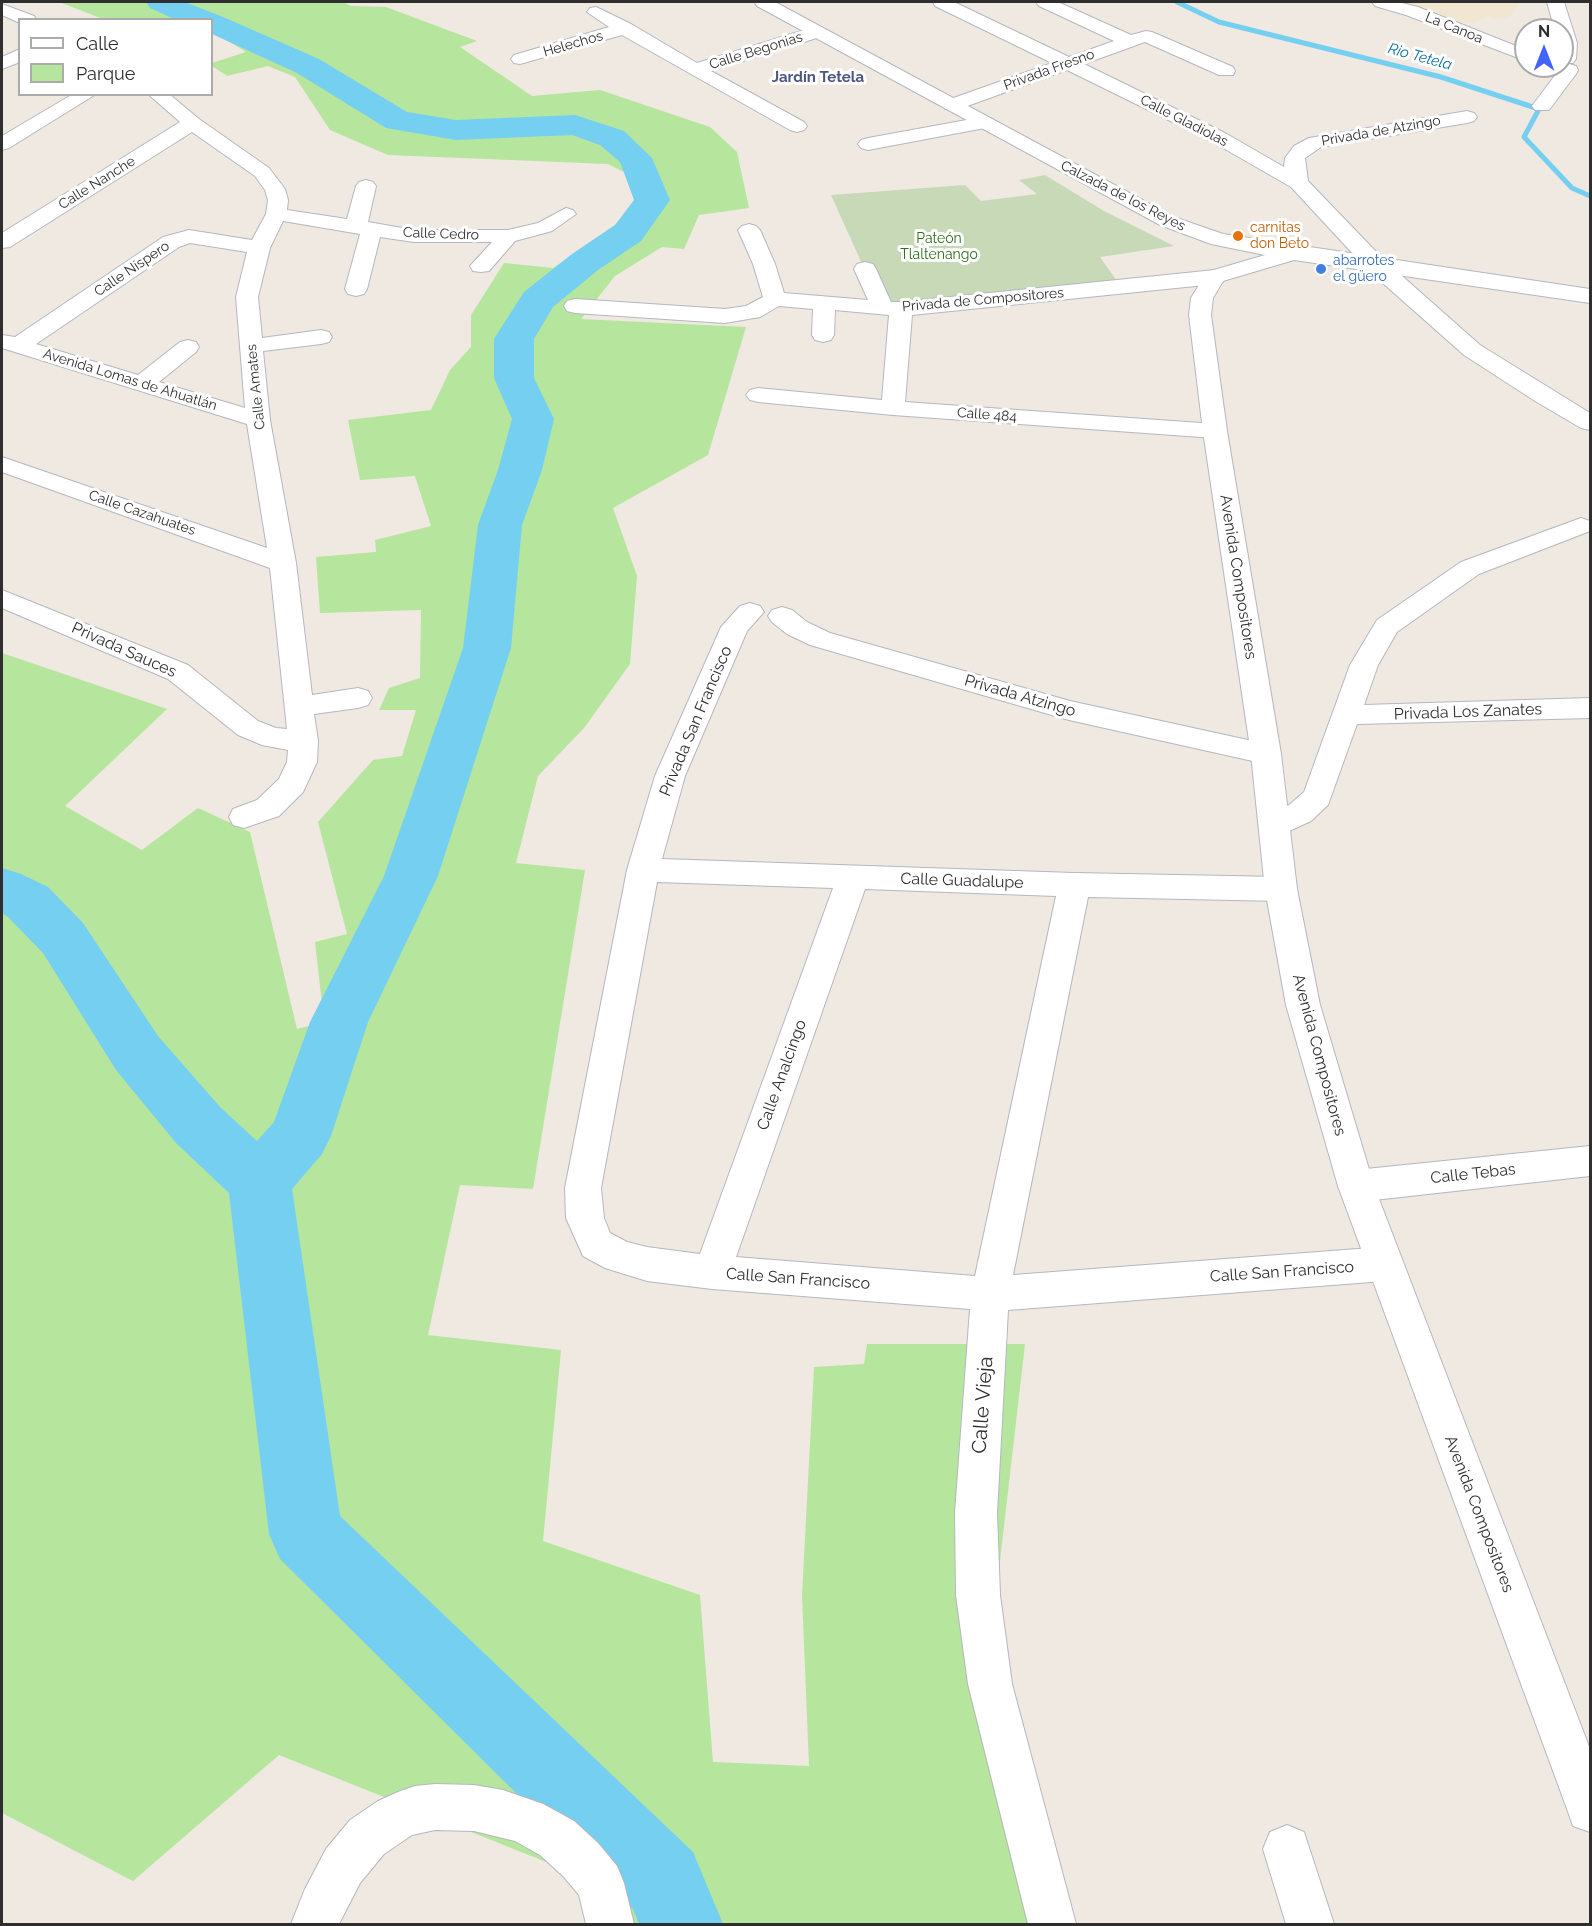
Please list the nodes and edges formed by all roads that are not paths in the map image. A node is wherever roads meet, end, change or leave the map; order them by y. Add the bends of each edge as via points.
1 (763, 2) edge
2 (941, 2) edge
3 (1045, 2) edge
4 (1381, 2) edge
5 (1555, 2) edge
6 (2, 9) edge
7 (596, 12) dead end
8 (23, 18) edge
9 (1560, 18) edge
10 (625, 28) junction
11 (817, 32) junction
12 (1128, 41) junction
13 (1514, 51) edge
14 (18, 55) edge
15 (520, 59) dead end
16 (2, 64) edge
17 (1067, 64) junction
18 (695, 70) junction
19 (1226, 71) dead end
20 (1561, 78) edge
21 (84, 96) edge
22 (159, 96) edge
23 (952, 105) junction
24 (1542, 106) dead end
25 (1467, 117) dead end
26 (192, 123) junction
27 (983, 123) junction
28 (797, 126) dead end
29 (2, 144) edge
30 (868, 144) dead end
31 (1298, 183) junction
32 (366, 186) dead end
33 (566, 213) dead end
34 (276, 214) junction
35 (364, 228) junction
36 (749, 230) dead end
37 (508, 236) junction
38 (1218, 240) junction
39 (2, 242) edge
40 (259, 248) junction
41 (1293, 254) junction
42 (481, 266) dead end
43 (1379, 268) junction
44 (865, 269) dead end
45 (1229, 273) junction
46 (356, 289) dead end
47 (1590, 296) edge
48 (775, 299) junction
49 (824, 303) junction
50 (575, 306) dead end
51 (892, 308) junction
52 (824, 335) dead end
53 (321, 337) dead end
54 (10, 343) edge
55 (188, 346) dead end
56 (252, 346) junction
57 (142, 384) junction
58 (758, 395) dead end
59 (893, 408) junction
60 (258, 420) junction
61 (1590, 423) edge
62 (1215, 431) junction
63 (2, 464) edge
64 (1581, 526) dead end
65 (283, 563) junction
66 (2, 598) edge
67 (750, 612) dead end
68 (782, 616) dead end
69 (358, 698) dead end
70 (299, 706) junction
71 (1590, 708) edge
72 (1345, 715) junction
73 (303, 741) junction
74 (1266, 754) junction
75 (244, 817) dead end
76 (1276, 824) junction
77 (643, 870) junction
78 (853, 877) junction
79 (1074, 885) junction
80 (1281, 889) junction
81 (1590, 1161) edge
82 (1356, 1186) junction
83 (1384, 1264) junction
84 (712, 1272) junction
85 (990, 1294) junction
86 (1590, 1809) edge
87 (1287, 1849) dead end
88 (315, 1924) edge
89 (610, 1924) edge
90 (1052, 1924) edge
91 (1310, 1924) edge

1 - 11 street, Calzada de los Reyes
2 - 17 street, Calle Gladiolas
3 - 12 street
4 - 13 street, La Canoa
5 - 9 street
6 - 8 street
7 - 10 street, Helechos
10 - 15 street, Helechos
10 - 18 street, Helechos
11 - 18 street, Calle Begonias
11 - 23 street, Calzada de los Reyes
12 - 17 street, Privada Fresno
12 - 19 street, Privada Fresno via 1146,36
14 - 16 street
17 - 23 street, Privada Fresno
17 - 31 street, Calle Gladiolas via 1218,137
18 - 28 street, Helechos
20 - 24 street
21 - 29 street
22 - 26 street
23 - 27 street, Calzada de los Reyes
25 - 31 street, Privada de Atzingo via 1316,142 1295,158
26 - 34 street via 262,172 275,189
26 - 39 street, Calle Nanche
27 - 30 street
27 - 38 street, Calzada de los Reyes via 1167,221
31 - 43 street
32 - 35 street
33 - 37 street, Calle Cedro via 536,230
34 - 35 street, Calle Cedro
34 - 40 street, Calle Amates
35 - 37 street, Calle Cedro via 414,236
35 - 46 street
36 - 48 street
37 - 42 street
38 - 41 street, Calzada de los Reyes
38 - 45 street via 1239,251 1245,261
40 - 54 street, Calle Níspero via 189,236 171,242
40 - 56 street, Calle Amates via 247,297
41 - 43 street, Calzada de los Reyes
41 - 45 street
43 - 47 street, Calzada de los Reyes
43 - 61 street via 1472,350
44 - 51 street
45 - 51 street, Privada de Compositores
45 - 62 street, Avenida Compositores via 1202,298 1200,315
48 - 49 street, Privada de Compositores
48 - 50 street via 752,312 725,316
49 - 51 street, Privada de Compositores
49 - 52 street
51 - 59 street
53 - 56 street
54 - 57 street, Avenida Lomas de Ahuatlán
55 - 57 street
56 - 60 street, Calle Amates
57 - 60 street, Avenida Lomas de Ahuatlán
58 - 59 street, Calle 484
59 - 62 street, Calle 484
60 - 65 street, Calle Amates
62 - 74 street, Avenida Compositores
63 - 65 street, Calle Cazahuates
64 - 72 street via 1470,568 1387,626 1364,664
65 - 70 street, Calle Amates
66 - 73 street, Privada Sauces via 178,672 248,728 272,738
67 - 77 street, Privada San Francisco via 735,627 670,776
68 - 74 street, Privada Atzingo via 820,639 1069,710
69 - 70 street
70 - 73 street, Calle Amates
71 - 72 street, Privada Los Zanates
72 - 76 street via 1317,797 1300,813
73 - 75 street, Calle Amates via 302,762 292,785 268,808
74 - 76 street, Avenida Compositores
76 - 80 street, Avenida Compositores
77 - 78 street, Calle Guadalupe
77 - 84 street, Calle San Francisco via 584,1188 585,1218 596,1244 618,1256 647,1264
78 - 79 street, Calle Guadalupe
78 - 84 street, Calle Analcingo
79 - 80 street, Calle Guadalupe
79 - 85 street, Calle Vieja
80 - 82 street, Avenida Compositores via 1303,1005
81 - 82 street, Calle Tebas
82 - 83 street, Avenida Compositores
83 - 85 street, Calle San Francisco
83 - 86 street, Avenida Compositores
84 - 85 street, Calle San Francisco
85 - 90 street, Calle Vieja via 976,1513 978,1595 990,1684
87 - 91 street
88 - 89 street via 338,1874 367,1837 415,1809 435,1807 503,1813 557,1838 600,1883

